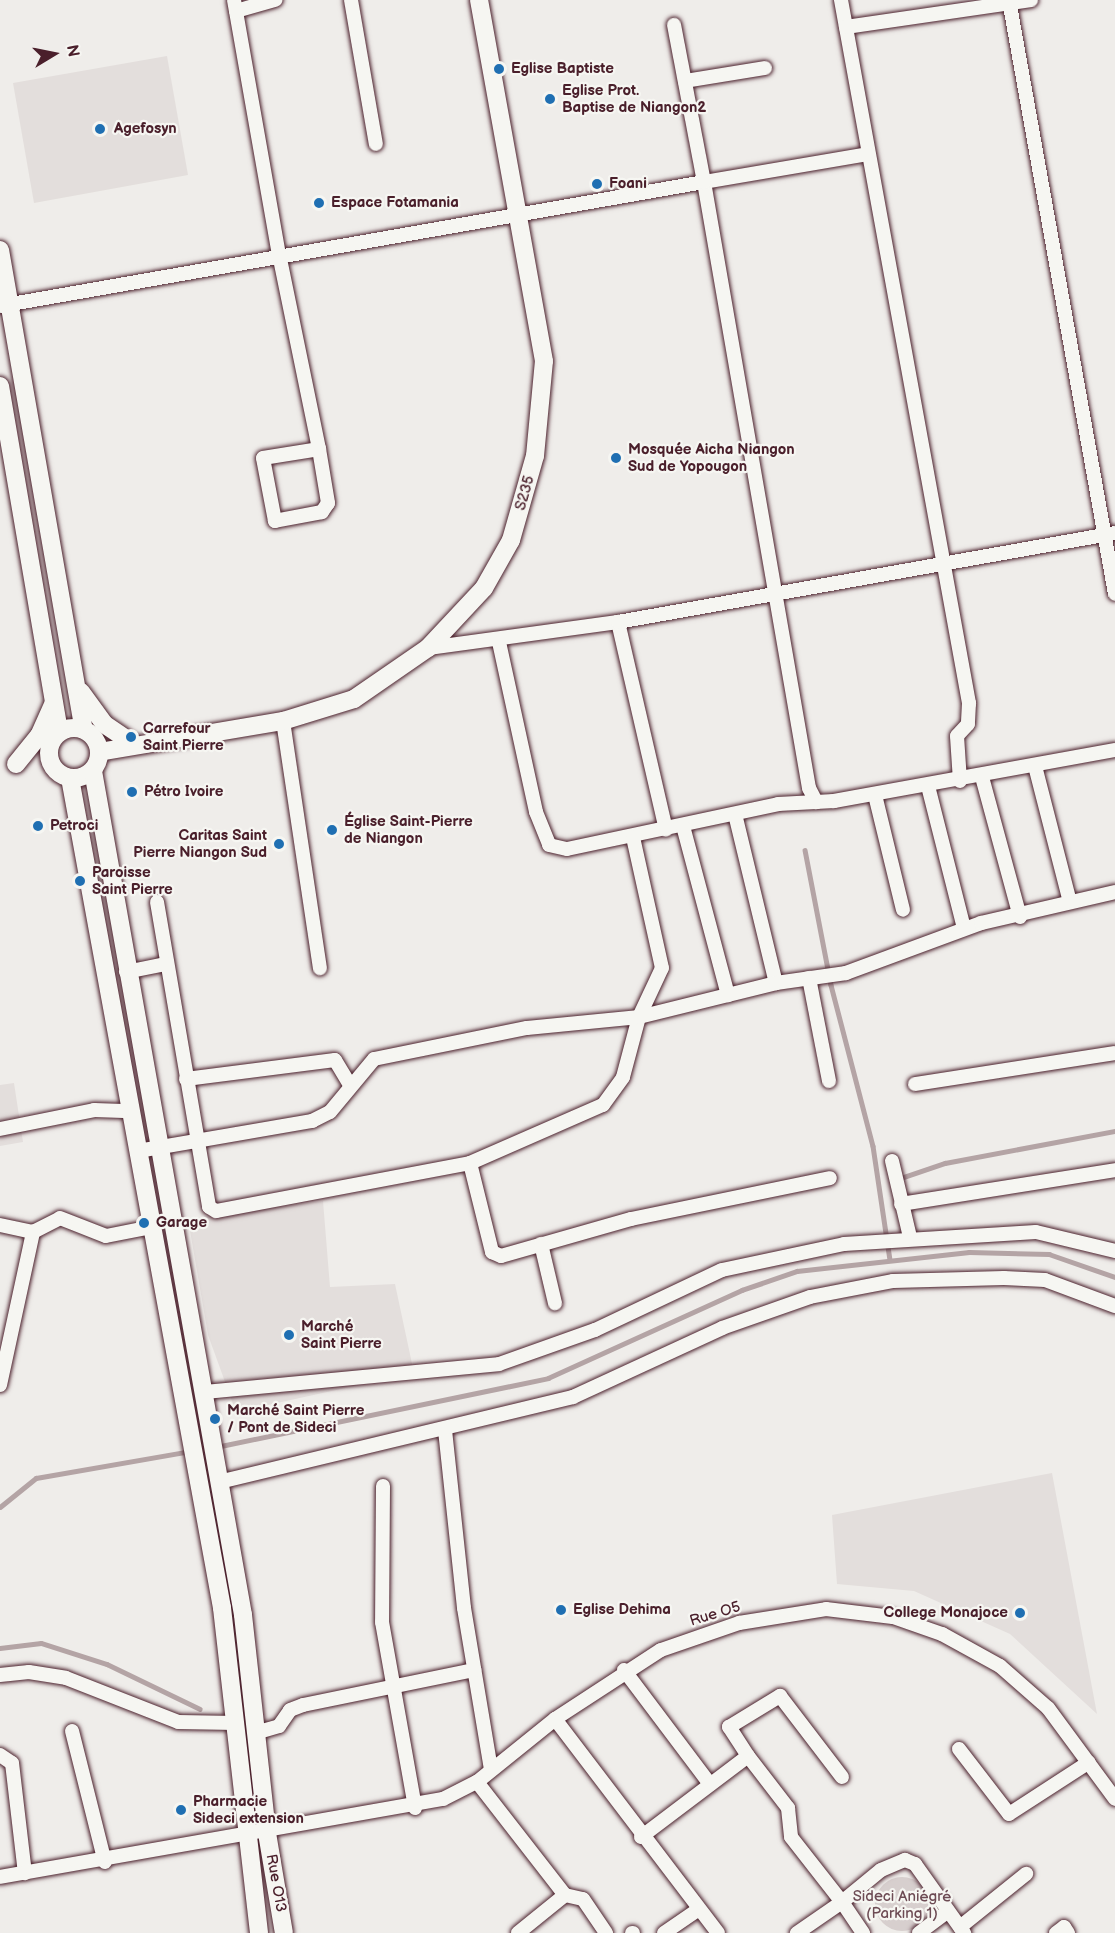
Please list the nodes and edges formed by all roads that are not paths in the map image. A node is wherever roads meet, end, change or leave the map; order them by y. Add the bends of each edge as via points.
1 (275, 0) edge
2 (351, 0) edge
3 (479, 0) edge
4 (841, 0) edge
5 (1031, 0) edge
6 (1009, 2) edge
7 (235, 5) edge
8 (674, 25) dead end
9 (846, 27) junction
10 (765, 68) dead end
11 (685, 81) junction
12 (376, 144) dead end
13 (868, 154) junction
14 (704, 182) junction
15 (515, 214) junction
16 (0, 250) edge
17 (279, 254) junction
18 (5, 306) edge
19 (0, 386) edge
20 (319, 449) junction
21 (1110, 534) edge
22 (948, 563) junction
23 (778, 593) junction
24 (1115, 594) edge
25 (618, 622) junction
26 (499, 642) junction
27 (428, 648) junction
28 (76, 684) junction
29 (54, 703) junction
30 (283, 721) junction
31 (84, 729) junction
32 (59, 732) junction
33 (134, 744) junction
34 (1115, 750) edge
35 (99, 752) junction
36 (49, 760) junction
37 (8, 766) edge
38 (1035, 766) junction
39 (93, 771) junction
40 (982, 777) junction
41 (70, 778) junction
42 (960, 781) junction
43 (928, 786) junction
44 (875, 795) junction
45 (816, 802) junction
46 (735, 814) junction
47 (683, 826) junction
48 (666, 830) junction
49 (633, 837) junction
50 (1115, 892) edge
51 (157, 902) dead end
52 (1070, 902) junction
53 (903, 910) dead end
54 (1020, 917) junction
55 (964, 928) junction
56 (166, 964) junction
57 (320, 968) dead end
58 (126, 972) junction
59 (816, 977) junction
60 (776, 983) junction
61 (728, 995) junction
62 (639, 1017) junction
63 (1115, 1053) edge
64 (186, 1079) junction
65 (829, 1081) dead end
66 (915, 1084) dead end
67 (350, 1085) junction
68 (131, 1111) junction
69 (0, 1129) edge
70 (198, 1139) junction
71 (157, 1146) junction
72 (138, 1151) junction
73 (892, 1161) dead end
74 (470, 1163) junction
75 (1115, 1170) edge
76 (830, 1178) dead end
77 (901, 1203) junction
78 (0, 1225) edge
79 (152, 1227) junction
80 (33, 1232) junction
81 (907, 1237) junction
82 (541, 1244) junction
83 (1115, 1251) edge
84 (555, 1303) dead end
85 (1115, 1306) edge
86 (6, 1343) edge
87 (0, 1385) edge
88 (204, 1392) junction
89 (445, 1430) junction
90 (219, 1482) junction
91 (383, 1486) dead end
92 (474, 1670) junction
93 (624, 1670) junction
94 (0, 1675) edge
95 (394, 1687) junction
96 (555, 1719) junction
97 (236, 1723) junction
98 (72, 1731) dead end
99 (255, 1733) junction
100 (959, 1749) dead end
101 (0, 1755) edge
102 (748, 1756) junction
103 (1089, 1762) junction
104 (492, 1770) junction
105 (842, 1777) dead end
106 (477, 1782) junction
107 (710, 1784) junction
108 (1115, 1799) edge
109 (415, 1808) junction
110 (267, 1833) junction
111 (641, 1837) junction
112 (245, 1838) junction
113 (105, 1862) junction
114 (25, 1873) junction
115 (1026, 1874) dead end
116 (0, 1877) edge
117 (565, 1895) junction
118 (842, 1902) junction
119 (699, 1910) junction
120 (948, 1911) junction
121 (962, 1930) edge
122 (259, 1933) edge
123 (284, 1933) edge
124 (518, 1933) edge
125 (606, 1933) edge
126 (664, 1933) edge
127 (718, 1933) edge
128 (797, 1933) edge
129 (863, 1933) edge
130 (919, 1933) edge
131 (1056, 1933) edge
132 (1068, 1933) edge

1 - 7 street
2 - 12 street
3 - 15 main road, S235
4 - 9 street
5 - 6 street
6 - 9 street
6 - 21 street
7 - 17 street
8 - 11 street
9 - 13 street
10 - 11 street
11 - 14 street
13 - 14 street
13 - 22 street
14 - 15 street
14 - 23 street
15 - 17 street
15 - 27 main road, S235 via 536,299 544,361 535,456 511,540 484,588
16 - 18 main road
17 - 18 street
17 - 20 street
18 - 28 main road
19 - 29 main road
20 - 20 street via 263,458 275,521 327,510
21 - 22 street
21 - 24 street
22 - 23 street
22 - 42 street via 970,714 957,736
23 - 25 street
23 - 45 street via 809,788
25 - 26 street
25 - 48 street
26 - 27 street
26 - 49 street via 543,839 567,849
27 - 30 main road, S235 via 354,699
28 - 31 main road
28 - 33 main road via 104,724
29 - 32 main road
29 - 37 main road via 39,736
30 - 33 main road, S235
30 - 57 street
31 - 32 main road
31 - 35 main road
32 - 36 main road
33 - 35 main road, S235
34 - 38 street
35 - 39 main road
36 - 37 main road
36 - 41 main road
38 - 40 street
38 - 52 street
39 - 41 main road
39 - 58 main road, Rue O13
40 - 42 street
40 - 54 street
41 - 68 main road, Rue O13
42 - 43 street
43 - 44 street
43 - 55 street
44 - 45 street
44 - 53 street
45 - 46 street
46 - 47 street
46 - 60 street
47 - 48 street
47 - 61 street
48 - 49 street
49 - 62 street via 662,962
50 - 52 street
51 - 56 street
52 - 54 street
54 - 55 street
55 - 59 street via 837,974
56 - 58 street
56 - 64 street
58 - 71 main road, Rue O13
59 - 60 street
59 - 65 street
60 - 61 street
61 - 62 street
62 - 67 street via 527,1028 374,1059
62 - 74 street via 622,1077 603,1105
63 - 66 street
64 - 67 street via 335,1060
64 - 70 street
67 - 70 street via 330,1112 312,1121
68 - 69 street via 86,1111
68 - 72 main road, Rue O13
70 - 71 street
70 - 74 street via 212,1210
71 - 72 street
71 - 88 main road, Rue O13
72 - 79 main road, Rue O13
73 - 77 street
74 - 82 street via 492,1252 501,1256
75 - 77 street
76 - 82 street
77 - 81 street
78 - 80 street
79 - 80 street via 106,1236 60,1218
79 - 97 main road, Rue O13 via 198,1467
80 - 86 street
81 - 83 street via 1036,1232 1064,1234
81 - 88 street via 799,1251 722,1270 595,1330 499,1364
82 - 84 street
85 - 89 street via 1045,1280 892,1281 790,1301 573,1397
86 - 87 street
88 - 90 main road, Rue O13
89 - 90 street
89 - 92 street
90 - 99 main road, Rue O13 via 243,1615
91 - 95 street via 382,1622
92 - 95 street
92 - 104 street
93 - 96 street, Rue O5
93 - 103 street, Rue O5 via 691,1638 778,1614 826,1609 893,1617 942,1634 1000,1666 1048,1708
93 - 107 street
94 - 97 street via 66,1678 178,1722
95 - 99 street via 295,1707 279,1725
95 - 109 street
96 - 104 street, Rue O5
96 - 111 street
97 - 112 main road, Rue O13
98 - 113 street
99 - 110 main road, Rue O13
100 - 103 street via 1009,1814
101 - 114 street via 12,1763
102 - 105 street via 729,1727 774,1698 785,1697
102 - 107 street
102 - 118 street via 788,1808 791,1837
103 - 108 street, Rue O5
104 - 106 street, Rue O5
106 - 109 street, Rue O5
106 - 117 street
107 - 111 street
109 - 110 street, Rue O5
110 - 112 street, Rue O5
110 - 123 main road, Rue O13
111 - 119 street
112 - 113 street, Rue O5
112 - 122 main road, Rue O13
113 - 114 street, Rue O5
114 - 116 street, Rue O5
115 - 121 street
117 - 124 street
117 - 125 street via 583,1899
118 - 120 street via 881,1870 905,1860 915,1864
118 - 128 street
118 - 129 street
119 - 126 street
119 - 127 street
120 - 121 street
120 - 130 street
131 - 132 street via 1064,1927

